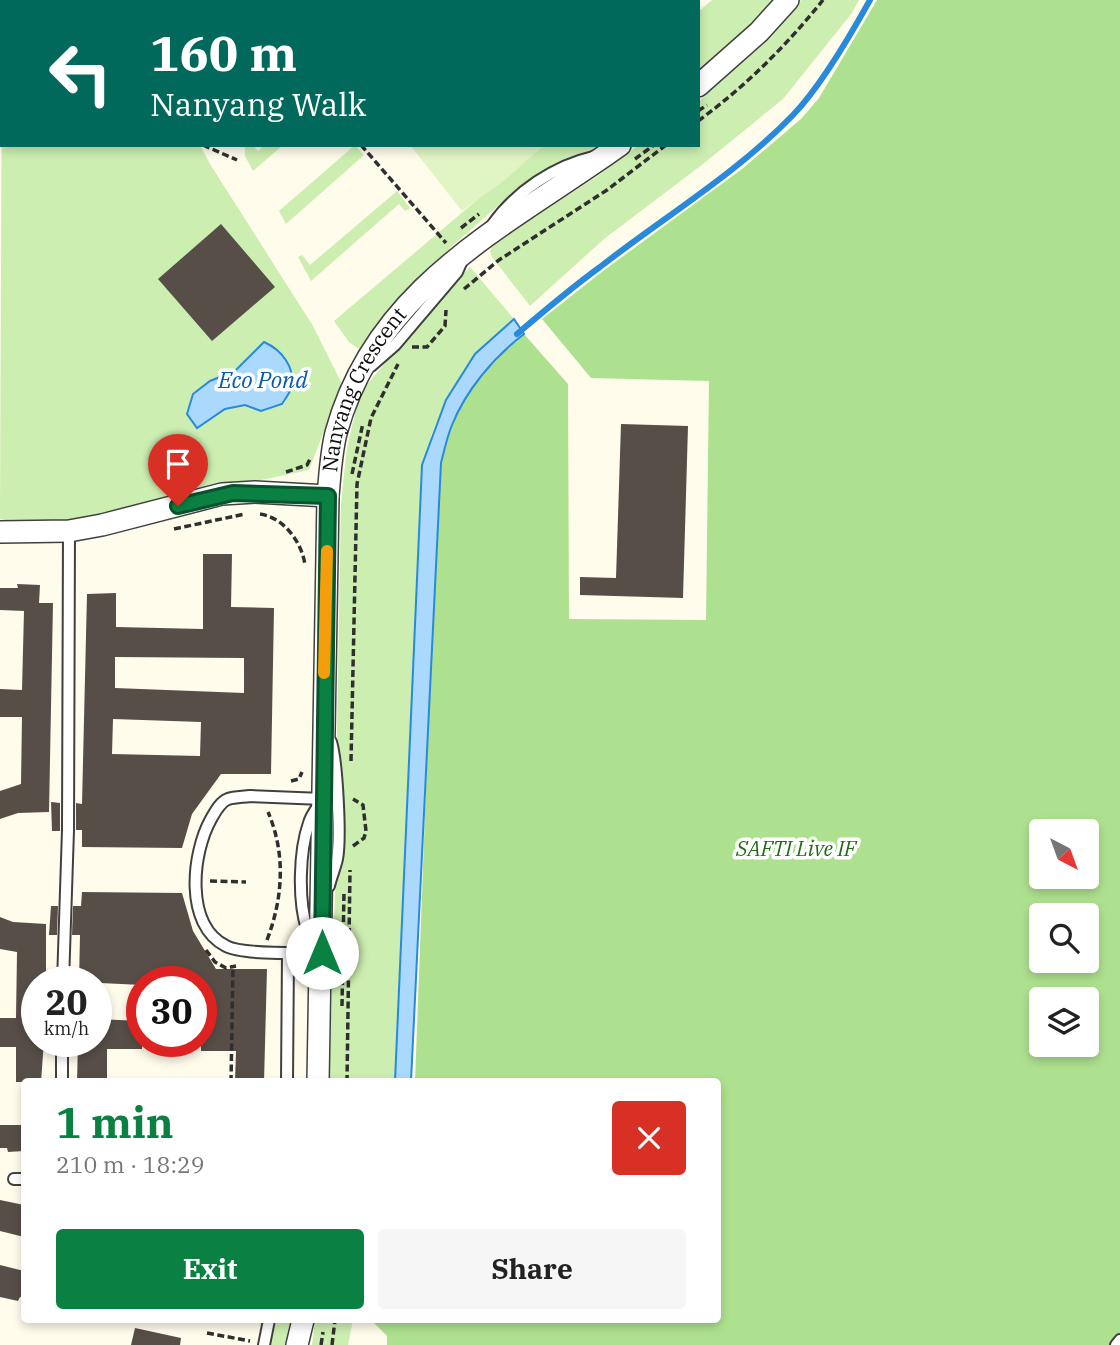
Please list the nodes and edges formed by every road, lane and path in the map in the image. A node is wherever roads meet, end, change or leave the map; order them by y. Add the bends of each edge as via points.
1 (788, 0) edge
2 (823, 0) edge
3 (700, 84) edge
4 (700, 119) edge
5 (208, 147) edge
6 (362, 147) edge
7 (663, 147) edge
8 (615, 149) edge
9 (237, 160) dead end
10 (480, 213) dead end
11 (465, 238) junction
12 (446, 243) junction
13 (444, 250) dead end
14 (456, 295) dead end
15 (446, 304) dead end
16 (411, 347) dead end
17 (404, 357) dead end
18 (364, 418) dead end
19 (312, 455) dead end
20 (276, 475) dead end
21 (351, 491) dead end
22 (328, 496) junction
23 (173, 529) dead end
24 (69, 531) junction
25 (0, 532) edge
26 (306, 570) dead end
27 (346, 696) dead end
28 (324, 720) junction
29 (303, 769) dead end
30 (280, 781) dead end
31 (351, 795) dead end
32 (261, 796) junction
33 (323, 799) junction
34 (351, 852) dead end
35 (350, 865) dead end
36 (344, 869) dead end
37 (195, 880) junction
38 (246, 882) dead end
39 (322, 912) junction
40 (202, 942) dead end
41 (257, 951) junction
42 (322, 953) junction
43 (288, 954) junction
44 (64, 966) edge
45 (233, 966) junction
46 (247, 966) dead end
47 (341, 1015) dead end
48 (62, 1057) edge
49 (62, 1078) edge
50 (231, 1078) edge
51 (288, 1078) edge
52 (318, 1078) edge
53 (347, 1078) edge
54 (268, 1323) edge
55 (302, 1323) edge
56 (304, 1323) edge
57 (335, 1323) edge
58 (207, 1333) dead end
59 (241, 1340) dead end
60 (1120, 1340) edge
61 (264, 1345) edge
62 (298, 1345) edge
63 (309, 1345) edge
64 (332, 1345) edge
65 (1116, 1345) edge

1 - 3 street
2 - 4 path via 773,58
5 - 9 path
6 - 12 path
7 - 14 path via 499,260
8 - 11 street, Nanyang Crescent
10 - 11 path
11 - 12 path
11 - 22 street, Nanyang Crescent via 402,312 359,375 336,434
12 - 13 path
15 - 16 path via 445,326 427,347
17 - 27 path via 371,418 357,484 348,762
18 - 21 path
19 - 20 path via 307,465
22 - 24 street via 222,494
22 - 28 street, Nanyang Crescent
23 - 26 path via 251,513 266,515 300,546
24 - 25 street
24 - 44 lane
28 - 33 street, Nanyang Crescent
28 - 39 lane via 334,752 337,857
29 - 30 path via 299,779
31 - 34 path via 363,805 366,831
32 - 33 lane
32 - 37 lane via 228,799 217,809 204,833
32 - 41 path via 275,829 280,879 277,913 267,941
33 - 39 street, Nanyang Crescent
33 - 42 lane via 309,821 302,873 308,932
35 - 53 path
36 - 47 path
37 - 38 path
37 - 41 lane via 196,899 212,934 225,946
39 - 42 street, Nanyang Crescent
40 - 45 path via 215,962
41 - 43 lane
41 - 45 path
42 - 43 lane
42 - 52 street, Nanyang Crescent
43 - 51 lane
45 - 46 path
45 - 50 path
48 - 49 lane
54 - 61 lane
55 - 62 street
56 - 63 lane
57 - 64 path
58 - 59 path
60 - 65 lane

